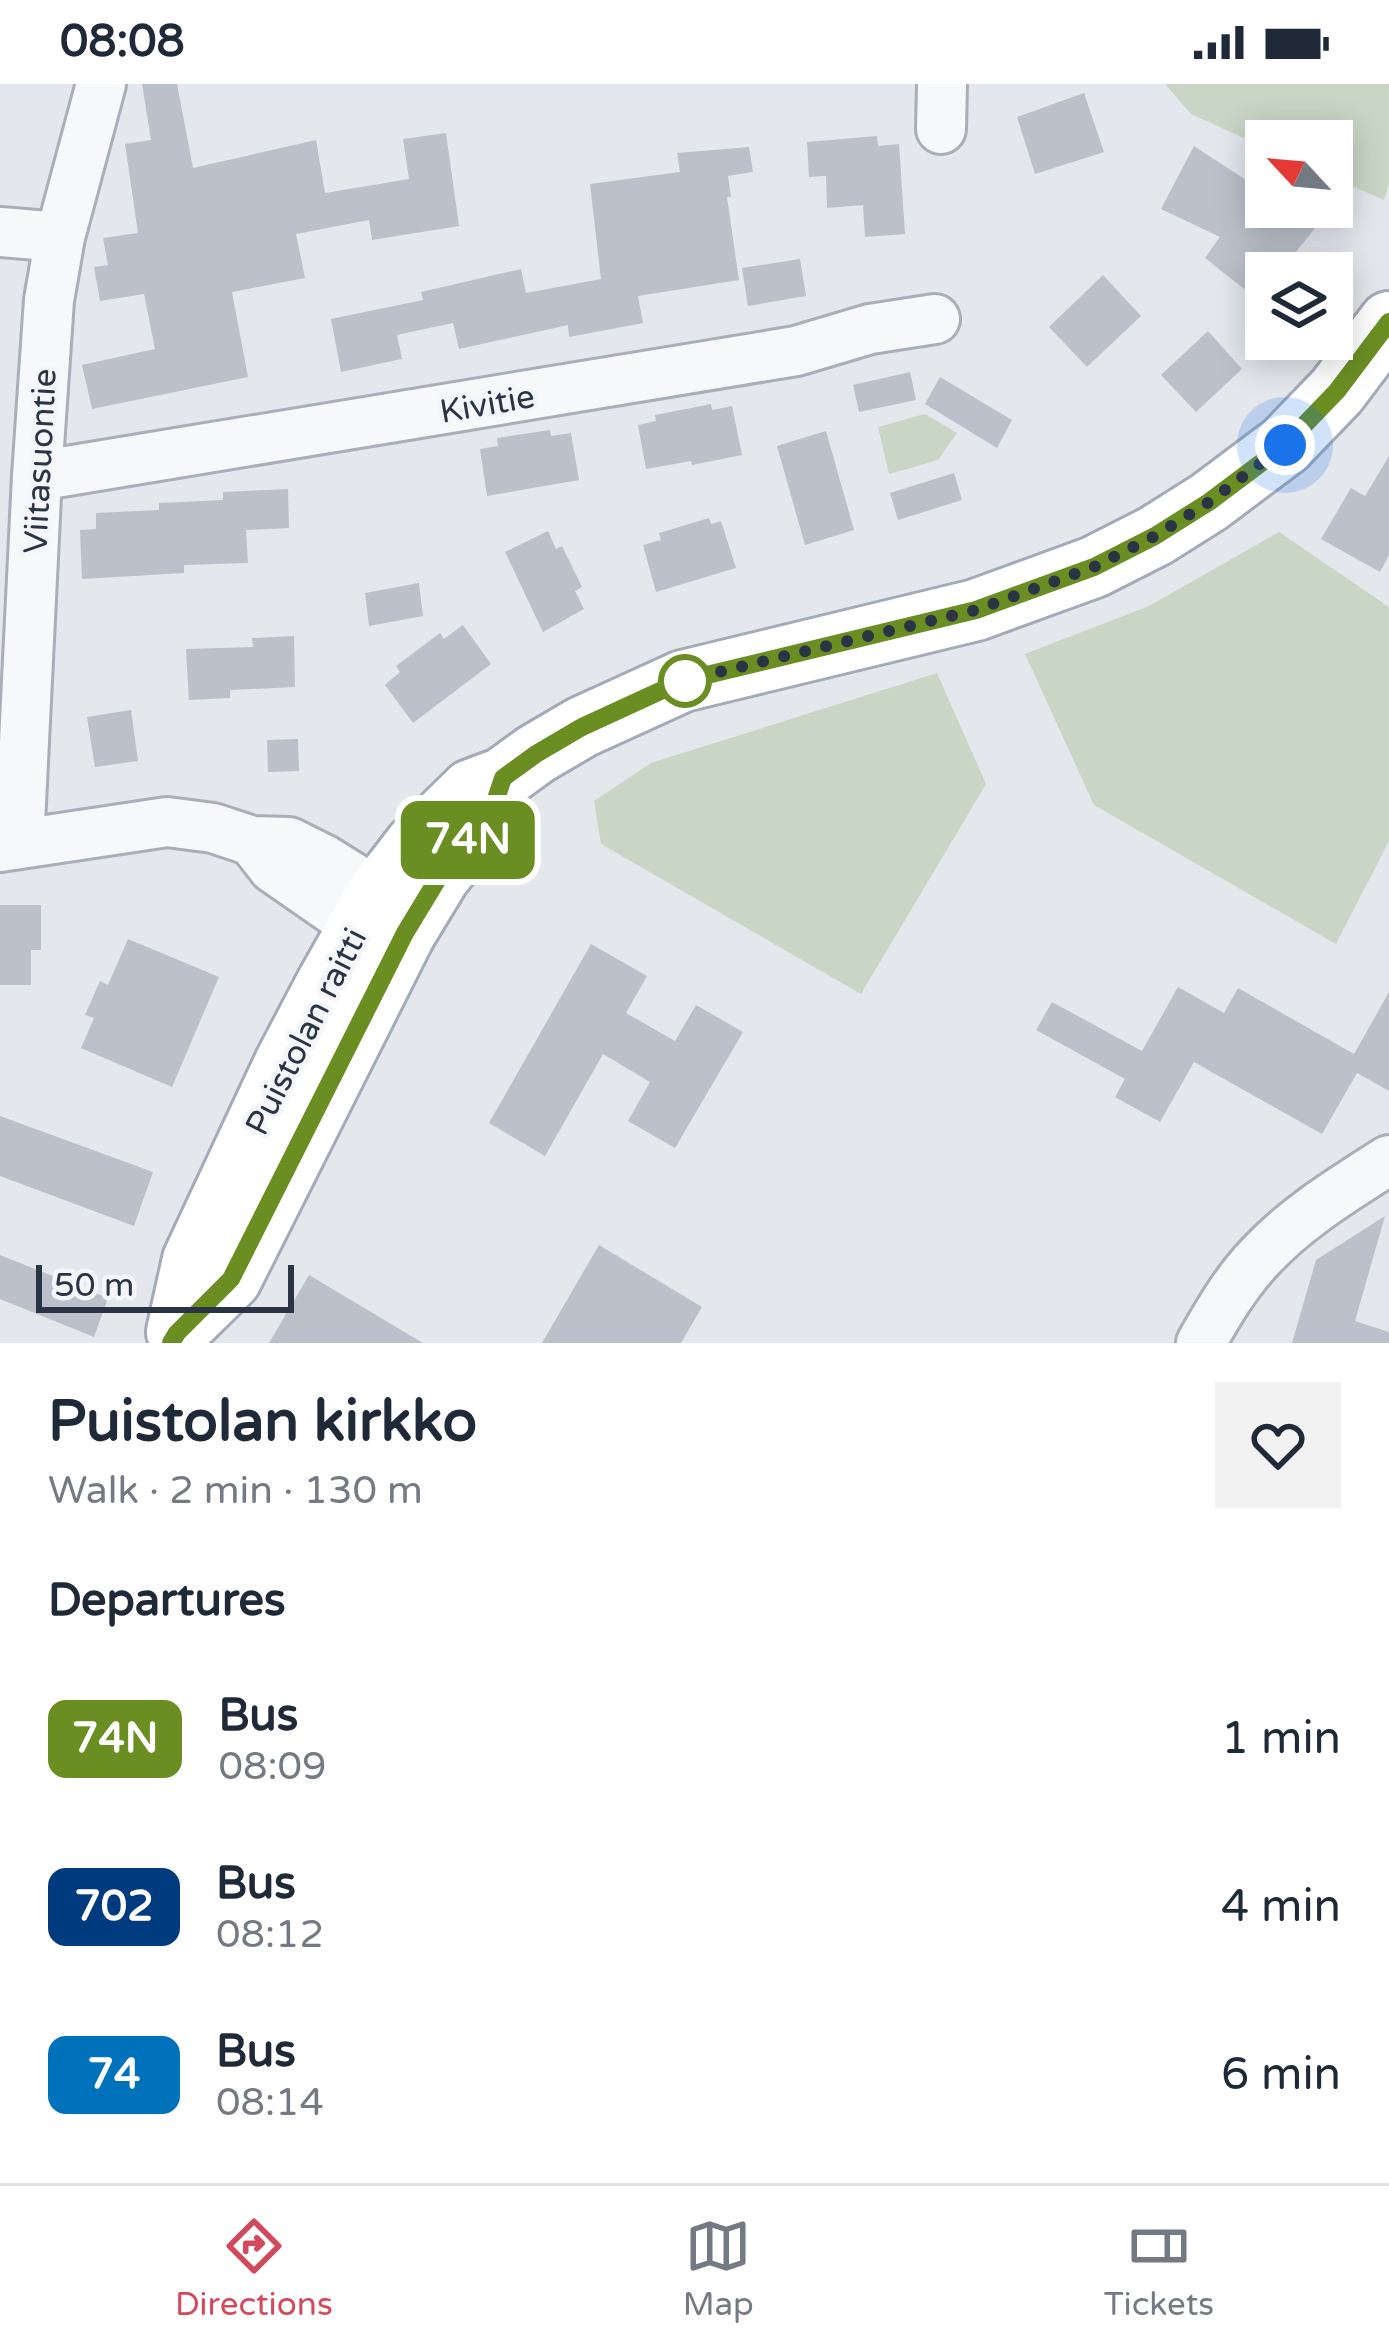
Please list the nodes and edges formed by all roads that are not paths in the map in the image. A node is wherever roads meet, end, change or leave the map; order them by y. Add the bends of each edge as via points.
1 (101, 84) edge
2 (0, 232) edge
3 (60, 237) junction
4 (935, 319) dead end
5 (1389, 322) edge
6 (37, 476) junction
7 (10, 846) edge
8 (380, 918) junction
9 (1389, 1160) edge
10 (174, 1338) edge
11 (1201, 1343) edge

1 - 3 street, Viitasuontie
2 - 3 street
3 - 6 street, Viitasuontie
4 - 6 street, Kivitie via 813,348
5 - 8 main road, Puistolan raitti via 1285,445 1155,536 976,610 682,681 582,727 471,790 416,844
6 - 7 street, Viitasuontie
7 - 8 street via 167,822 289,842 325,860
8 - 10 main road, Puistolan raitti via 285,1063 193,1260
9 - 11 street via 1260,1257

